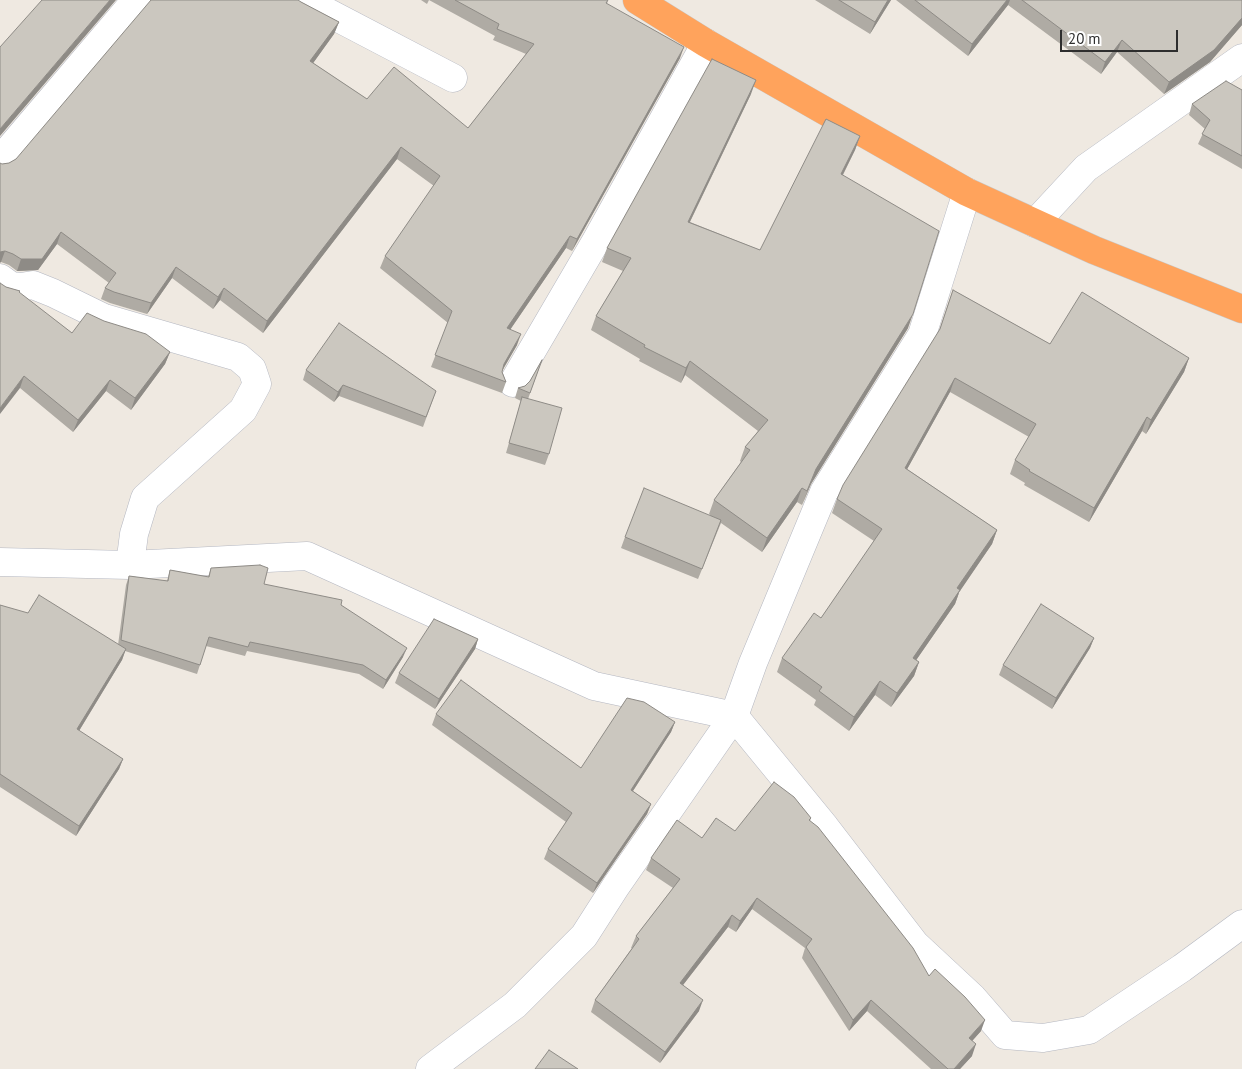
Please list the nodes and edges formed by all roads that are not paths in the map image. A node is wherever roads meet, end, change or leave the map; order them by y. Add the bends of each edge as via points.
1 (136, 0) edge
2 (304, 0) edge
3 (637, 0) edge
4 (706, 43) junction
5 (1242, 58) edge
6 (453, 78) dead end
7 (0, 160) edge
8 (967, 192) junction
9 (1035, 223) junction
10 (0, 278) edge
11 (1242, 309) edge
12 (513, 383) dead end
13 (0, 562) edge
14 (130, 565) junction
15 (734, 716) junction
16 (1242, 924) edge
17 (430, 1069) edge

1 - 7 street
2 - 6 street
3 - 4 highway
4 - 8 highway
4 - 12 street
5 - 9 street via 1086,168
8 - 9 highway
8 - 15 street via 922,335 824,492
9 - 11 highway
10 - 14 street via 11,286 33,285 104,318 238,357 252,369 257,384 243,410 145,498 134,534
13 - 14 street
14 - 15 street via 306,556 594,686
15 - 16 street via 915,944 972,997 1005,1035 1043,1038 1089,1030
15 - 17 street via 584,936 515,1005

